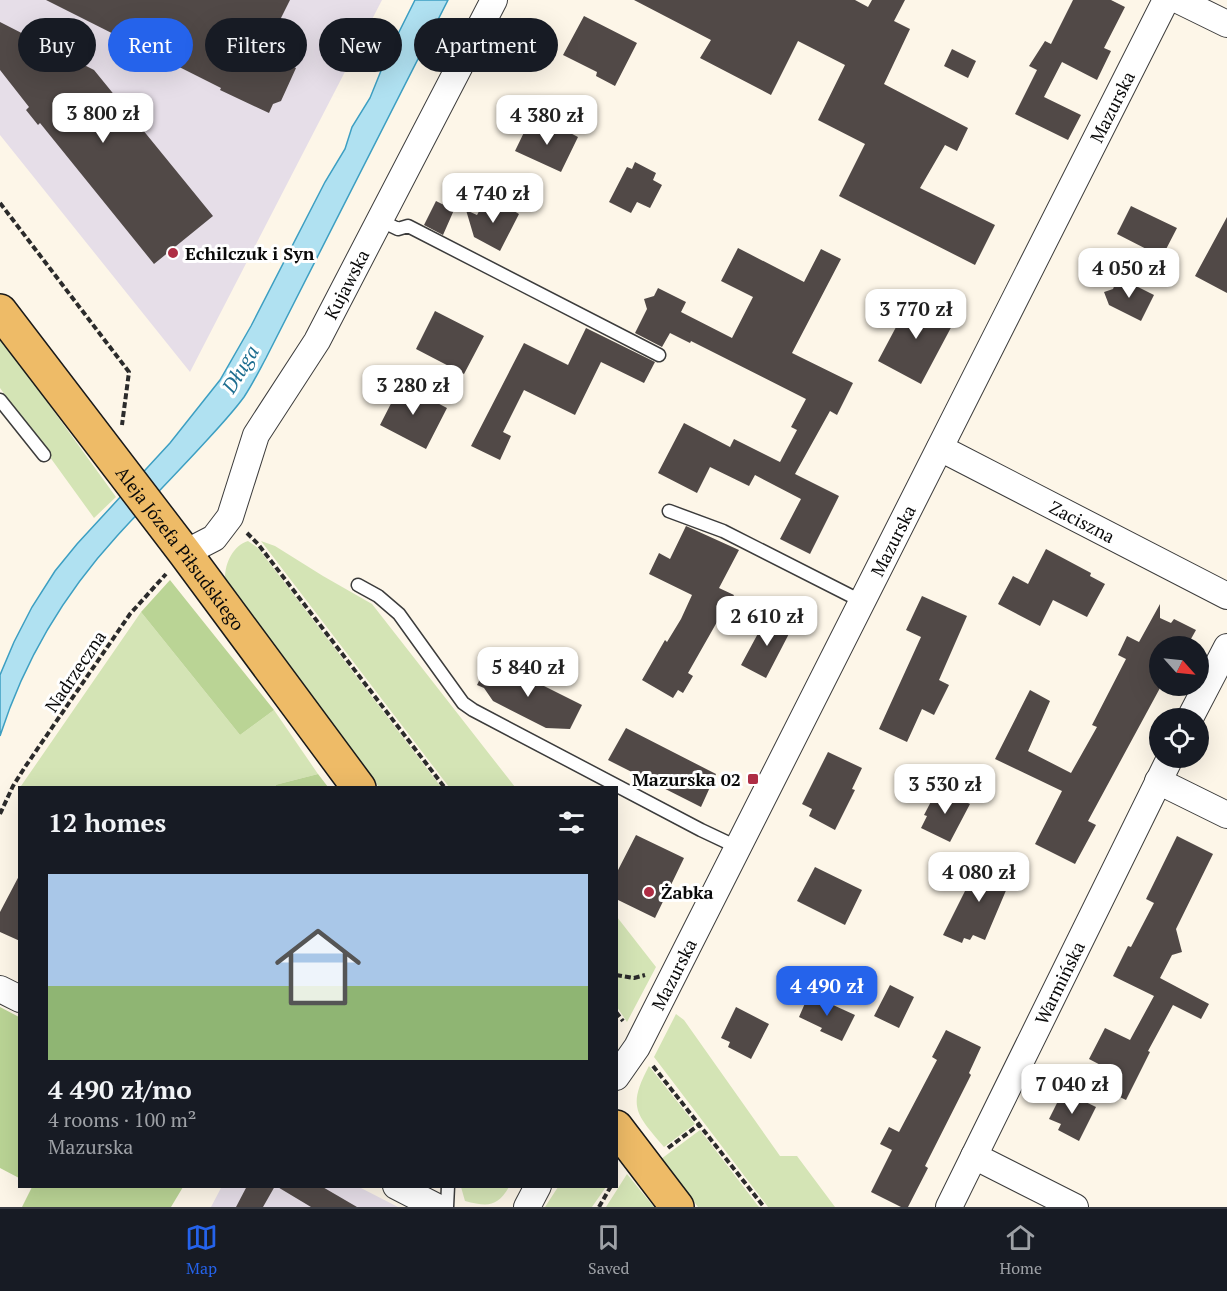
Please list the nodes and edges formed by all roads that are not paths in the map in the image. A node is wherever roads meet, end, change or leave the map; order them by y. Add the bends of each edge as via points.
1 (494, 0) edge
2 (1166, 0) edge
3 (1178, 0) edge
4 (1227, 24) edge
5 (379, 220) junction
6 (0, 311) edge
7 (659, 356) dead end
8 (0, 400) edge
9 (940, 448) junction
10 (44, 455) dead end
11 (669, 511) dead end
12 (185, 553) junction
13 (358, 585) dead end
14 (1227, 596) edge
15 (861, 601) junction
16 (1227, 647) edge
17 (1195, 708) edge
18 (1165, 768) edge
19 (1158, 781) junction
20 (357, 786) edge
21 (617, 786) edge
22 (618, 786) edge
23 (1227, 815) edge
24 (737, 847) junction
25 (0, 989) edge
26 (18, 998) edge
27 (618, 1074) edge
28 (618, 1130) edge
29 (974, 1156) junction
30 (400, 1188) edge
31 (447, 1188) edge
32 (537, 1188) edge
33 (437, 1207) edge
34 (447, 1207) edge
35 (526, 1207) edge
36 (678, 1207) edge
37 (949, 1207) edge
38 (1075, 1207) edge

1 - 5 street, Kujawska
2 - 9 street, Mazurska
3 - 4 street
5 - 7 lane via 398,229 408,226
5 - 12 street, Kujawska via 317,341 256,435 230,517 214,538
6 - 12 main road, Aleja Józefa Piłsudskiego via 117,445 164,526
8 - 10 lane
9 - 14 street, Zaciszna
9 - 15 street, Mazurska
11 - 15 lane via 723,531
12 - 20 main road, Aleja Józefa Piłsudskiego
13 - 21 lane via 399,614 463,703
15 - 24 street, Mazurska
16 - 17 street
18 - 19 street, Warmińska
19 - 23 street
19 - 29 street, Warmińska
22 - 24 lane
24 - 27 street, Mazurska via 638,1047
25 - 26 street
28 - 36 main road
29 - 37 street, Warmińska
29 - 38 street
30 - 33 street
31 - 34 lane
32 - 35 street

